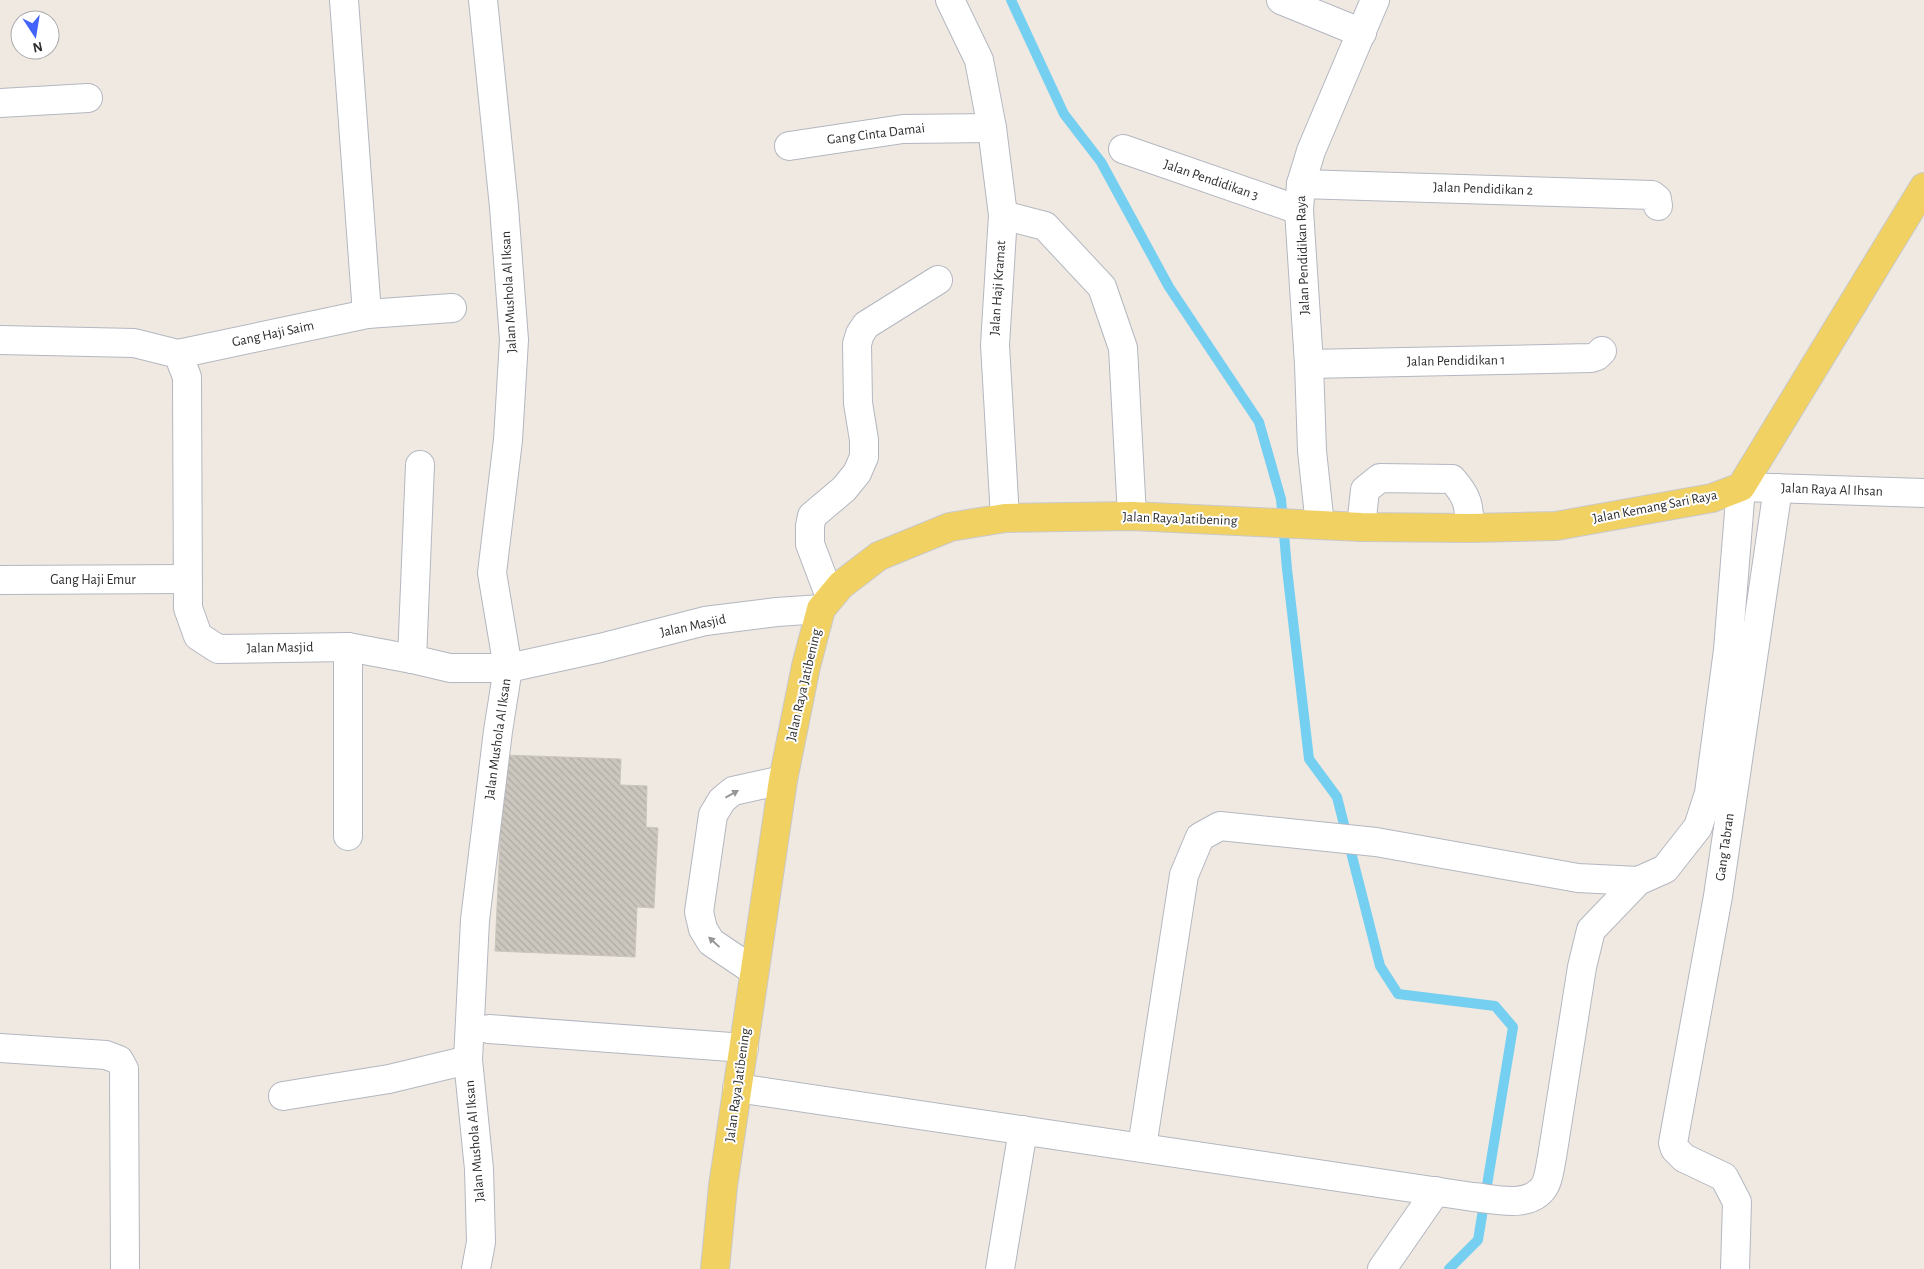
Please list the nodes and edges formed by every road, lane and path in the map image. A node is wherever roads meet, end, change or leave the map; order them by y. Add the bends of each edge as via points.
1 (344, 0) edge
2 (483, 0) edge
3 (950, 0) edge
4 (1281, 0) edge
5 (1375, 0) edge
6 (1362, 33) junction
7 (88, 98) dead end
8 (0, 103) edge
9 (992, 128) junction
10 (790, 146) dead end
11 (1123, 149) dead end
12 (1301, 184) junction
13 (1924, 187) edge
14 (1658, 206) dead end
15 (1299, 210) junction
16 (1003, 215) junction
17 (938, 280) dead end
18 (452, 308) dead end
19 (367, 314) junction
20 (0, 340) edge
21 (1602, 352) dead end
22 (178, 354) junction
23 (1309, 364) junction
24 (420, 465) dead end
25 (1741, 487) junction
26 (1778, 488) junction
27 (1924, 493) edge
28 (1132, 516) junction
29 (1005, 518) junction
30 (1313, 524) junction
31 (1361, 527) junction
32 (1470, 528) junction
33 (187, 579) junction
34 (0, 580) edge
35 (826, 603) junction
36 (348, 646) junction
37 (412, 659) junction
38 (508, 668) junction
39 (783, 780) junction
40 (348, 836) dead end
41 (1638, 881) junction
42 (754, 970) junction
43 (490, 1029) dead end
44 (0, 1048) edge
45 (744, 1048) junction
46 (468, 1060) junction
47 (737, 1088) junction
48 (283, 1096) dead end
49 (1023, 1130) junction
50 (1142, 1147) junction
51 (1436, 1191) junction
52 (125, 1269) edge
53 (476, 1269) edge
54 (715, 1269) edge
55 (1000, 1269) edge
56 (1382, 1269) edge
57 (1735, 1269) edge

1 - 19 street
2 - 38 street, Jalan Mushola Al Iksan via 514,340 508,440 492,573
3 - 9 street, Jalan Haji Kramat via 979,60
4 - 6 street
5 - 6 street, Jalan Pendidikan Raya
6 - 12 street, Jalan Pendidikan Raya via 1311,151
7 - 8 street
9 - 10 street, Gang Cinta Damai via 903,128
9 - 16 street, Jalan Haji Kramat
11 - 15 street, Jalan Pendidikan 3
12 - 14 street, Jalan Pendidikan 2 via 1652,195
12 - 15 street, Jalan Pendidikan Raya
13 - 25 main road
15 - 23 street, Jalan Pendidikan Raya
16 - 28 street via 1045,226 1102,287 1123,348
16 - 29 street, Jalan Haji Kramat via 995,345
17 - 35 street via 866,325 860,334 857,344 858,403 864,457 857,473 844,489 812,516 810,526 810,544
18 - 19 street, Gang Haji Saim
19 - 22 street, Gang Haji Saim
20 - 22 street via 134,343
21 - 23 street, Jalan Pendidikan 1 via 1590,358
22 - 33 street, Jalan Masjid via 187,377
23 - 30 street, Jalan Pendidikan Raya
24 - 37 street
25 - 26 street, Jalan Raya Al Ihsan
25 - 32 main road, Jalan Kemang Sari Raya via 1712,498 1556,526
25 - 41 street via 1728,650 1709,793 1698,827 1665,869
26 - 27 street, Jalan Raya Al Ihsan
26 - 57 street, Gang Tabran via 1718,896 1673,1143 1675,1150 1684,1158 1724,1177 1737,1202
28 - 29 main road, Jalan Raya Jatibening
28 - 30 main road, Jalan Raya Jatibening
29 - 35 main road, Jalan Raya Jatibening via 950,527 879,556 841,585
30 - 31 main road, Jalan Kemang Sari Raya
31 - 32 main road, Jalan Kemang Sari Raya
31 - 32 street via 1364,490 1380,478 1452,480 1463,491 1469,504
33 - 34 street, Gang Haji Emur
33 - 36 street, Jalan Masjid via 188,608 198,636 218,649
35 - 38 street, Jalan Masjid via 705,621
35 - 39 main road, Jalan Raya Jatibening via 806,666
36 - 37 street, Jalan Masjid
36 - 40 street
37 - 38 street, Jalan Masjid via 450,668
38 - 46 street, Jalan Mushola Al Iksan via 475,920
39 - 42 main road, Jalan Raya Jatibening
42 -> 39 street via 711,942 703,929 699,912 712,815 733,791
41 - 50 street via 1578,878 1376,842 1220,826 1200,838 1184,875
41 - 51 street via 1591,930 1544,1187 1529,1200
42 - 45 main road, Jalan Raya Jatibening
43 - 45 street
44 - 52 street via 106,1055 119,1060 122,1065
45 - 47 main road, Jalan Raya Jatibening
46 - 48 street via 389,1079
46 - 53 street, Jalan Mushola Al Iksan via 479,1169 481,1242
47 - 49 street
47 - 54 main road, Jalan Raya Jatibening
49 - 50 street
49 - 55 street
50 - 51 street
51 - 56 street

